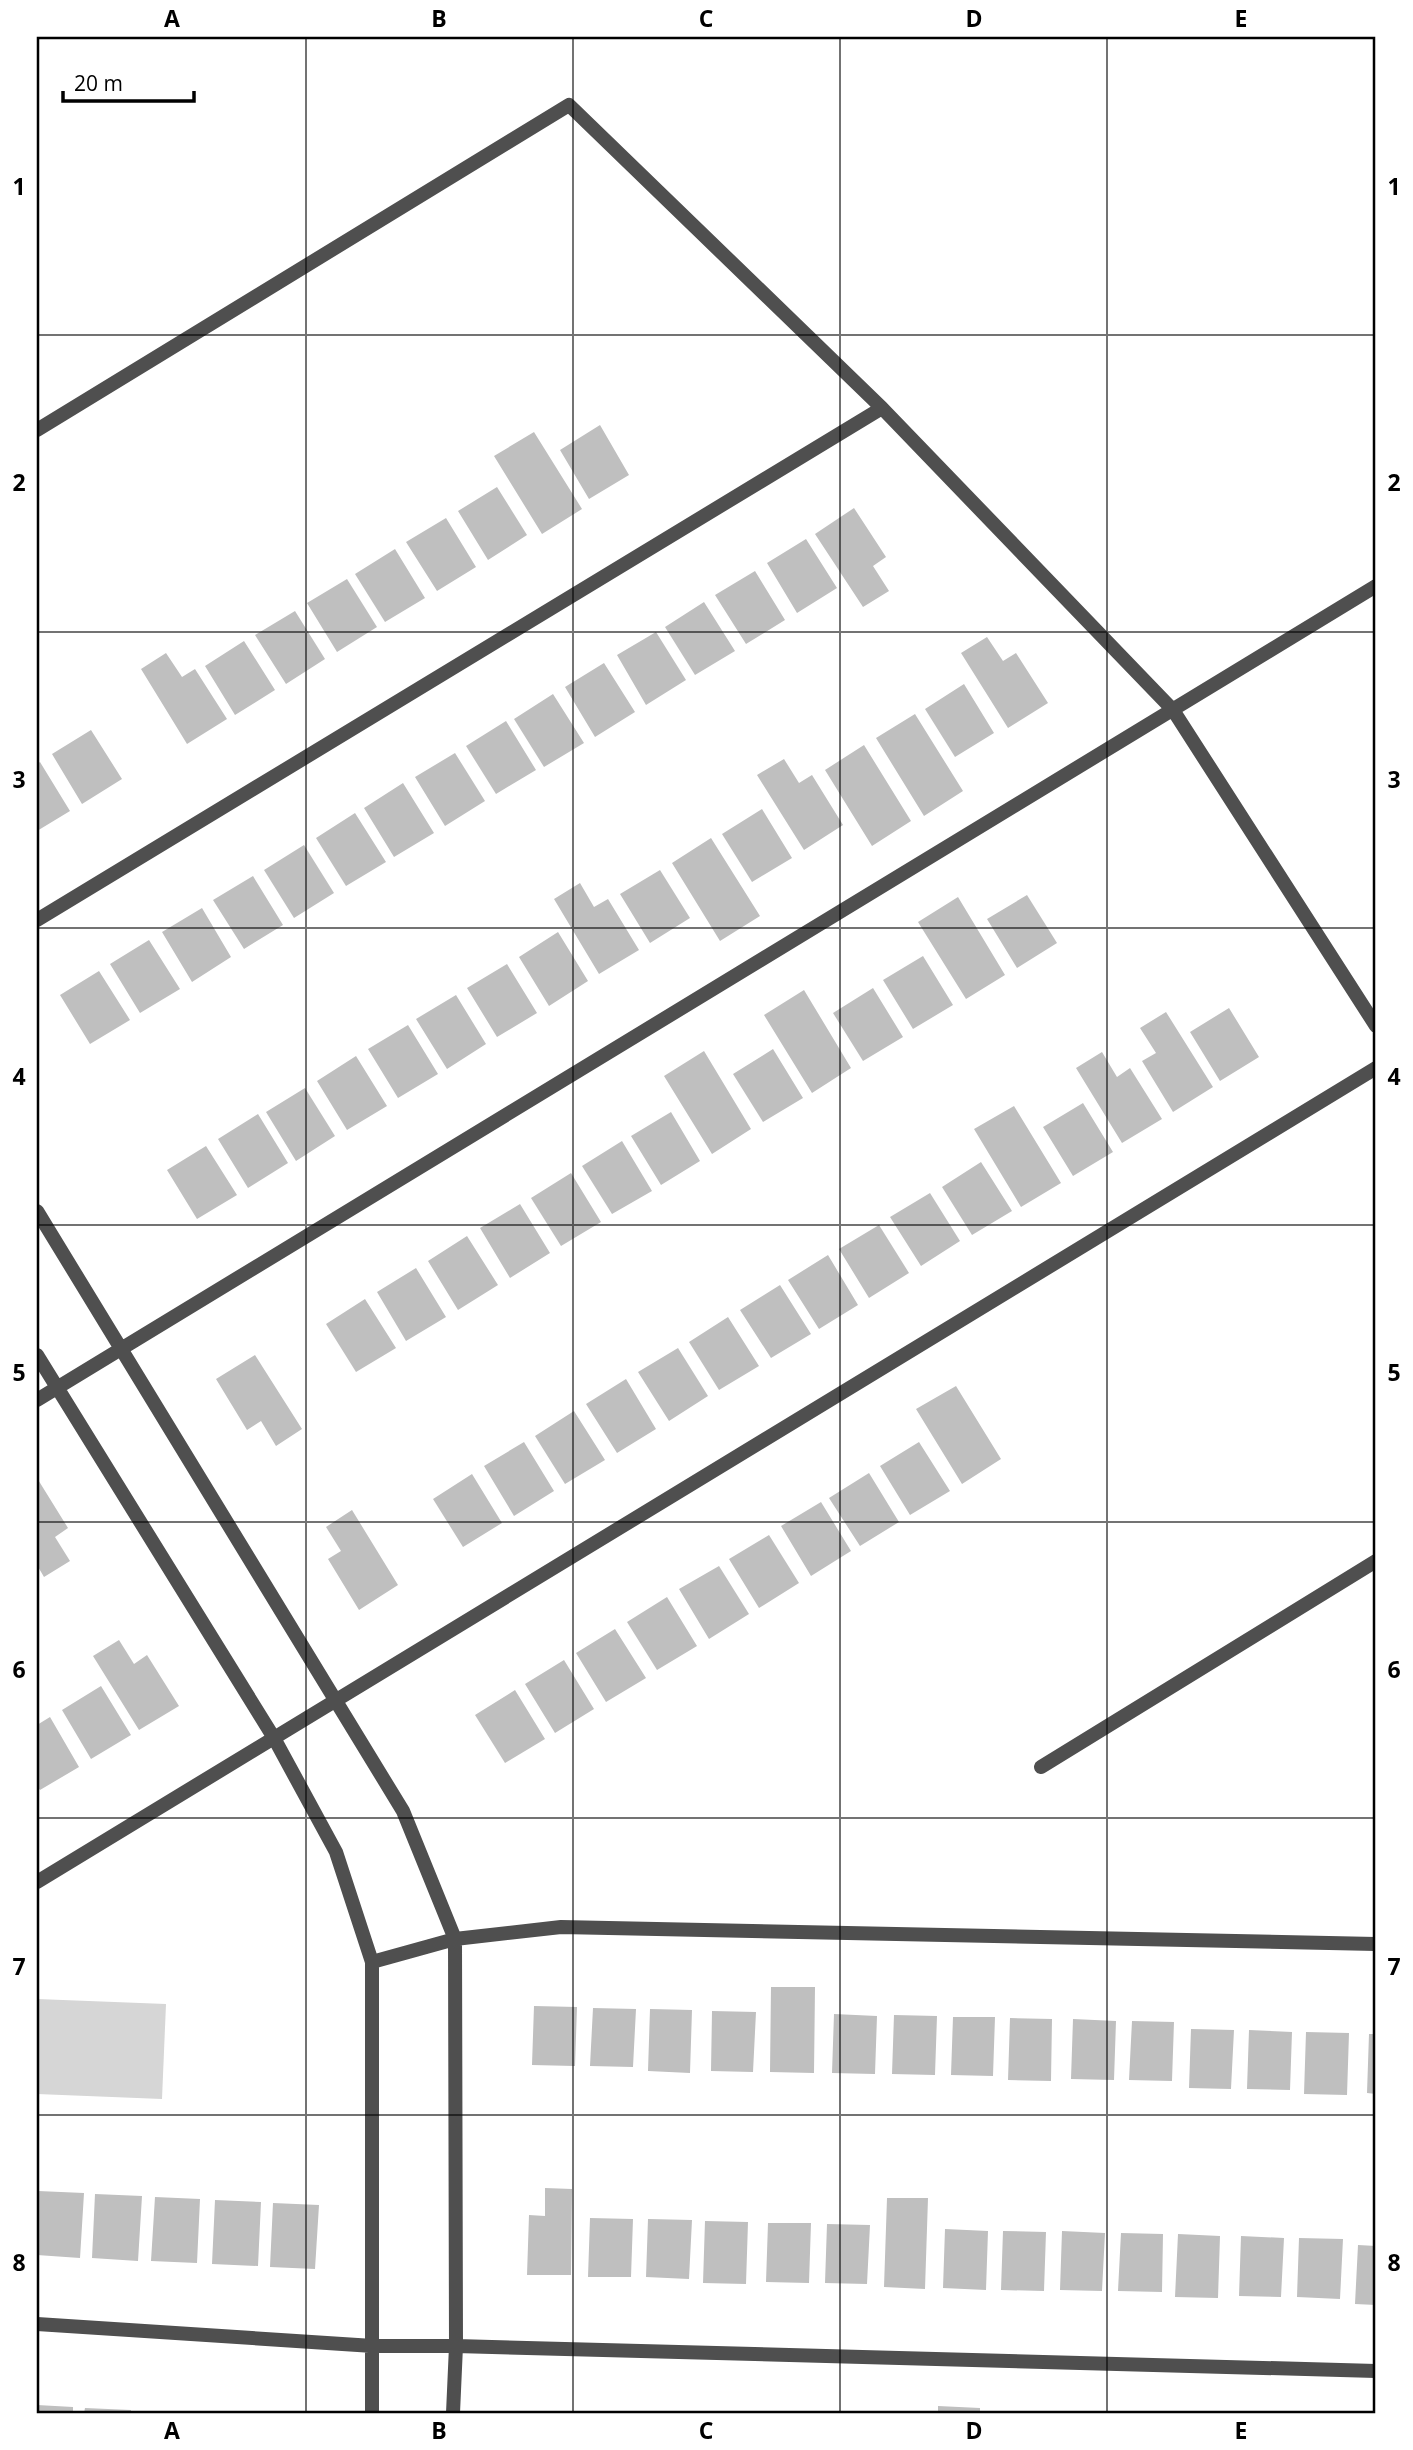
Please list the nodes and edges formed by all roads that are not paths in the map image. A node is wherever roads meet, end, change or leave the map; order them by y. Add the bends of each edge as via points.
1 (882, 408) junction
2 (37, 430) edge
3 (1376, 586) edge
4 (1173, 710) junction
5 (37, 920) edge
6 (1376, 1026) edge
7 (1376, 1068) edge
8 (37, 1210) edge
9 (121, 1349) junction
10 (37, 1354) edge
11 (57, 1388) junction
12 (37, 1400) edge
13 (1376, 1561) edge
14 (335, 1701) junction
15 (274, 1738) junction
16 (1041, 1767) dead end
17 (37, 1882) edge
18 (455, 1939) junction
19 (1376, 1944) edge
20 (372, 1962) junction
21 (37, 2324) edge
22 (373, 2346) junction
23 (456, 2346) junction
24 (1376, 2371) edge
25 (372, 2413) edge
26 (453, 2413) edge

1 - 2 street via 569,105
1 - 4 street
1 - 5 street
3 - 4 street
4 - 6 street
4 - 9 street
7 - 14 street
8 - 9 street
9 - 11 street
9 - 14 street
10 - 11 street
11 - 12 street
11 - 15 street
13 - 16 street
14 - 15 street
14 - 18 street via 403,1811
15 - 17 street
15 - 20 street via 336,1852
18 - 19 street via 561,1927
18 - 20 street
18 - 23 street
20 - 22 street
21 - 22 street
22 - 23 street
22 - 25 street
23 - 24 street
23 - 26 street

